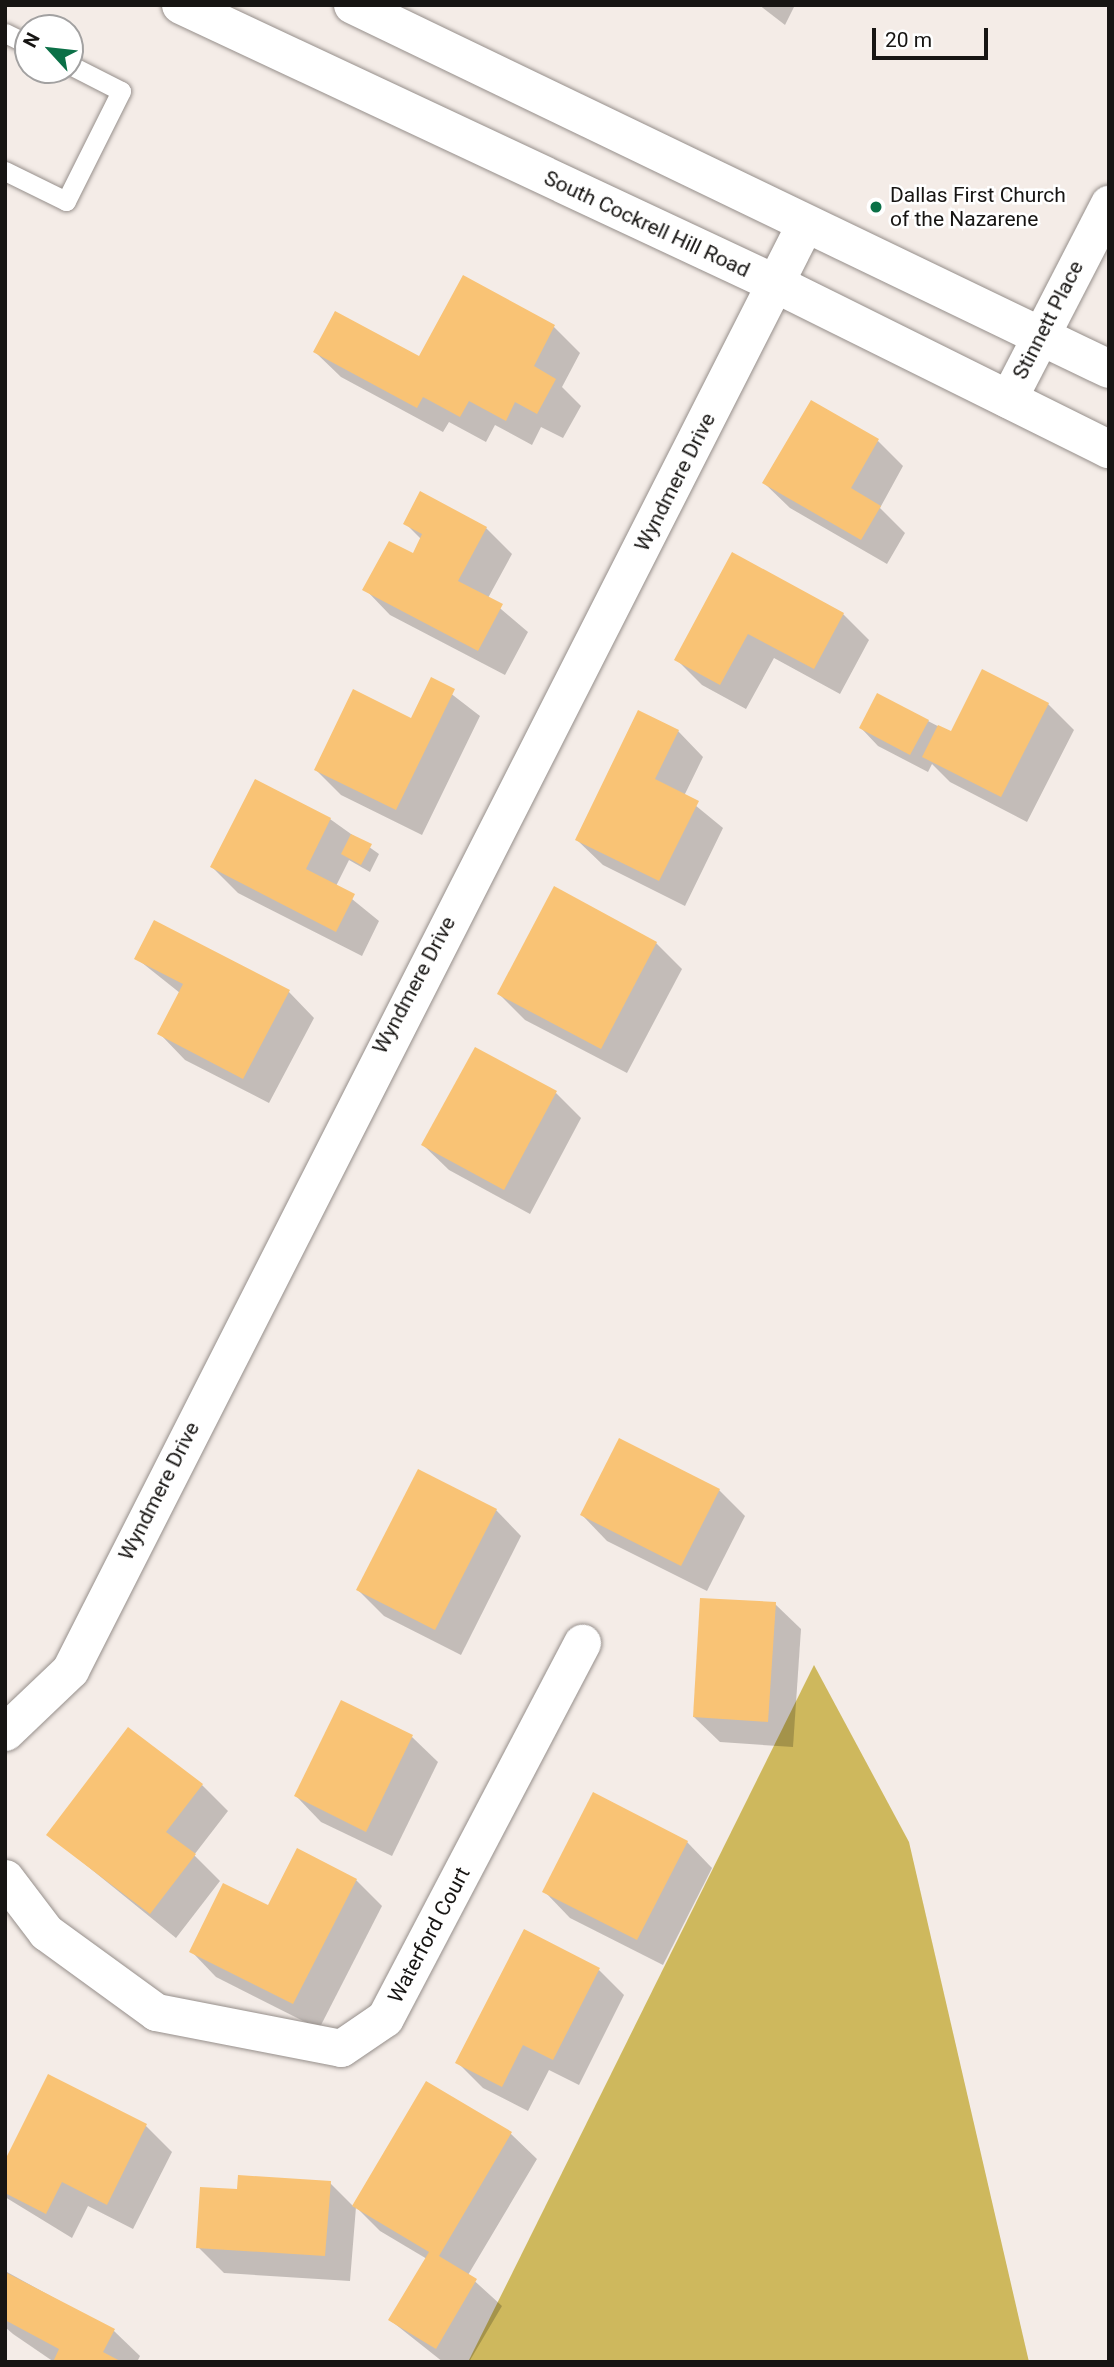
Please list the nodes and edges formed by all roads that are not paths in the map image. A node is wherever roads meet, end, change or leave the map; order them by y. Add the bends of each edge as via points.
1 (181, 5) edge
2 (353, 5) edge
3 (84, 72) edge
4 (5, 171) edge
5 (1109, 203) edge
6 (805, 224) junction
7 (776, 284) junction
8 (1040, 335) junction
9 (1109, 369) edge
10 (1008, 399) junction
11 (1109, 449) edge
12 (582, 1643) dead end
13 (5, 1732) edge
14 (5, 1878) edge

1 - 7 main road, South Cockrell Hill Road
2 - 6 main road
3 - 4 lane via 121,91 65,201
5 - 8 street, Stinnett Place
6 - 7 street, Wyndmere Drive
6 - 8 main road
7 - 10 main road, South Cockrell Hill Road
7 - 13 street, Wyndmere Drive via 69,1670
8 - 9 main road
8 - 10 street, Stinnett Place
10 - 11 main road, South Cockrell Hill Road
12 - 14 street, Waterford Court via 385,2018 341,2048 156,2012 46,1932

